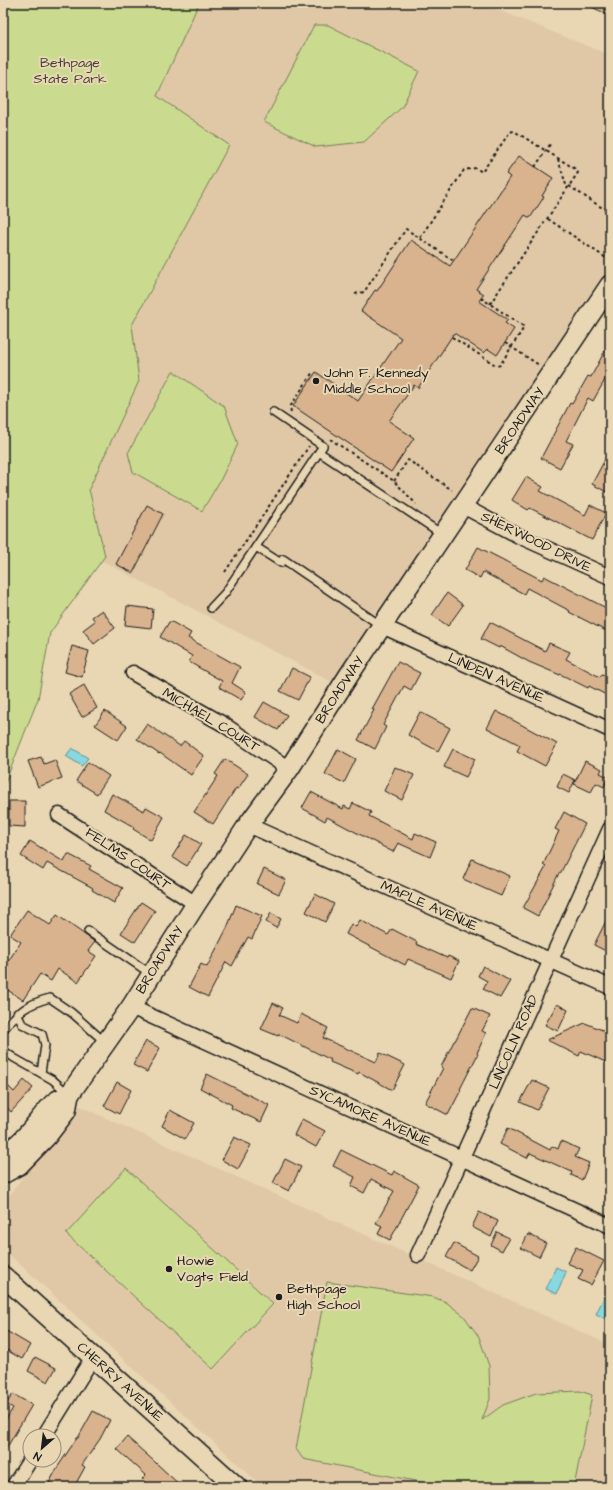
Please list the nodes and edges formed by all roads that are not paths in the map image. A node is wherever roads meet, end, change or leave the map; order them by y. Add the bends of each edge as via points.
1 (610, 285) edge
2 (273, 412) dead end
3 (319, 452) junction
4 (463, 506) junction
5 (444, 535) junction
6 (256, 547) junction
7 (608, 572) edge
8 (211, 608) dead end
9 (382, 626) junction
10 (133, 673) dead end
11 (610, 730) edge
12 (289, 769) junction
13 (59, 815) dead end
14 (248, 825) junction
15 (610, 829) edge
16 (196, 904) junction
17 (88, 931) dead end
18 (550, 961) junction
19 (151, 974) junction
20 (610, 987) edge
21 (131, 1007) junction
22 (17, 1013) junction
23 (3, 1030) edge
24 (106, 1043) junction
25 (3, 1050) edge
26 (41, 1073) junction
27 (69, 1095) junction
28 (3, 1154) edge
29 (462, 1158) junction
30 (20, 1165) junction
31 (3, 1174) edge
32 (3, 1188) edge
33 (610, 1226) edge
34 (418, 1255) dead end
35 (3, 1276) edge
36 (93, 1357) junction
37 (49, 1428) edge
38 (25, 1468) edge
39 (13, 1487) edge
40 (237, 1487) edge

1 - 4 main road, BROADWAY
2 - 3 lane via 323,446
3 - 5 lane
3 - 6 lane
4 - 5 main road, BROADWAY
4 - 7 street, SHERWOOD DRIVE via 519,536
5 - 9 main road, BROADWAY
6 - 8 lane via 225,593
6 - 9 lane via 281,563 284,559
9 - 11 street, LINDEN AVENUE
9 - 12 main road, BROADWAY
10 - 12 street, MICHAEL COURT via 223,724
12 - 14 main road, BROADWAY
13 - 16 street, FELMS COURT
14 - 16 main road, BROADWAY
14 - 18 street, MAPLE AVENUE
15 - 18 street, LINCOLN ROAD
16 - 19 main road, BROADWAY
17 - 19 lane
18 - 20 street, MAPLE AVENUE
18 - 29 street, LINCOLN ROAD
19 - 21 main road, BROADWAY
21 - 24 main road, BROADWAY
21 - 29 street, SYCAMORE AVENUE
22 - 23 lane
22 - 24 lane via 37,1001 50,998 72,1012
22 - 26 lane via 22,1024 42,1034 45,1045
24 - 27 main road, BROADWAY
25 - 26 lane
26 - 27 lane
27 - 28 main road, BROADWAY via 56,1101 36,1125
27 - 30 main road, BROADWAY via 66,1111
29 - 33 street, SYCAMORE AVENUE
29 - 34 street, LINCOLN ROAD
30 - 31 main road, BROADWAY
30 - 32 main road
35 - 36 main road, CHERRY AVENUE
36 - 37 street
36 - 40 main road, CHERRY AVENUE
38 - 39 street

